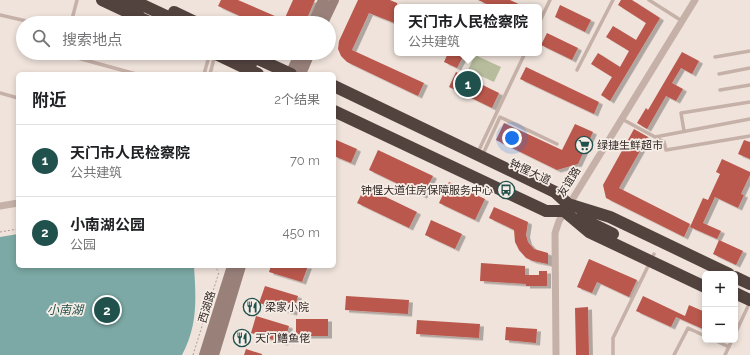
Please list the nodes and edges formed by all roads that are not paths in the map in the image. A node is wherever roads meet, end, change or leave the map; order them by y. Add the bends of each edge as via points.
1 (77, 0) edge
2 (102, 0) edge
3 (116, 0) edge
4 (132, 0) edge
5 (148, 0) edge
6 (323, 0) edge
7 (334, 0) edge
8 (550, 0) edge
9 (613, 0) edge
10 (649, 0) edge
11 (695, 0) edge
12 (0, 15) edge
13 (73, 16) edge
14 (136, 16) edge
15 (150, 16) edge
16 (166, 16) edge
17 (182, 16) edge
18 (316, 16) edge
19 (327, 16) edge
20 (542, 17) edge
21 (16, 19) edge
22 (682, 21) junction
23 (750, 51) edge
24 (524, 56) edge
25 (715, 57) dead end
26 (85, 60) edge
27 (210, 60) edge
28 (212, 60) edge
29 (228, 60) edge
30 (249, 60) edge
31 (259, 60) edge
32 (272, 60) edge
33 (295, 60) edge
34 (307, 60) edge
35 (750, 68) edge
36 (578, 70) dead end
37 (129, 72) edge
38 (205, 72) edge
39 (210, 72) edge
40 (254, 72) edge
41 (282, 72) edge
42 (283, 72) edge
43 (284, 72) edge
44 (286, 72) edge
45 (302, 72) edge
46 (719, 74) dead end
47 (750, 85) edge
48 (336, 87) edge
49 (720, 90) dead end
50 (0, 93) edge
51 (336, 95) edge
52 (16, 97) edge
53 (750, 102) edge
54 (336, 104) edge
55 (336, 112) edge
56 (621, 119) junction
57 (750, 119) edge
58 (684, 131) junction
59 (750, 136) edge
60 (655, 137) junction
61 (557, 144) dead end
62 (479, 156) junction
63 (16, 203) edge
64 (0, 206) edge
65 (566, 208) junction
66 (652, 257) junction
67 (231, 268) edge
68 (240, 268) edge
69 (708, 271) edge
70 (724, 271) edge
71 (702, 277) edge
72 (738, 278) edge
73 (738, 284) edge
74 (750, 284) edge
75 (702, 285) edge
76 (750, 290) edge
77 (738, 295) edge
78 (738, 302) edge
79 (749, 304) edge
80 (738, 328) edge
81 (702, 335) edge
82 (720, 343) edge
83 (731, 343) edge
84 (729, 347) junction
85 (204, 355) edge
86 (214, 355) edge
87 (556, 355) edge
88 (613, 355) edge
89 (674, 355) edge
90 (725, 355) edge

1 - 13 lane
2 - 14 highway
3 - 15 highway
4 - 16 highway
5 - 17 highway
6 - 18 main road
7 - 19 main road
8 - 20 lane
9 - 36 lane
10 - 22 lane
11 - 22 street, 友谊路
12 - 21 lane
22 - 56 street, 友谊路
23 - 25 lane
24 - 62 lane
26 - 37 lane
27 - 38 lane
28 - 39 lane
29 - 40 highway
30 - 41 highway
31 - 42 highway
32 - 43 highway
33 - 44 main road
34 - 45 main road
35 - 46 lane
47 - 49 lane
48 - 62 highway
50 - 52 lane
51 - 65 highway, 钟惺大道
53 - 58 lane via 681,113
54 - 65 highway, 钟惺大道
55 - 65 highway via 546,211
56 - 60 lane
56 - 65 street, 友谊路
57 - 58 lane
58 - 60 lane
59 - 60 lane via 666,150 664,142
61 - 62 lane via 500,117
62 - 65 highway via 555,192
63 - 64 street
65 - 66 highway via 589,232
65 - 69 highway, 钟惺大道
65 - 70 highway via 610,217
65 - 87 street, 友谊路 via 555,233
66 - 71 highway
66 - 75 highway
66 - 88 lane via 613,338
67 - 85 main road, 西湖路
68 - 86 main road, 西湖路
72 - 74 highway
73 - 76 highway
77 - 79 highway
78 - 79 highway
79 - 80 lane
81 - 89 lane via 688,328
82 - 84 lane
83 - 84 lane
84 - 90 lane

